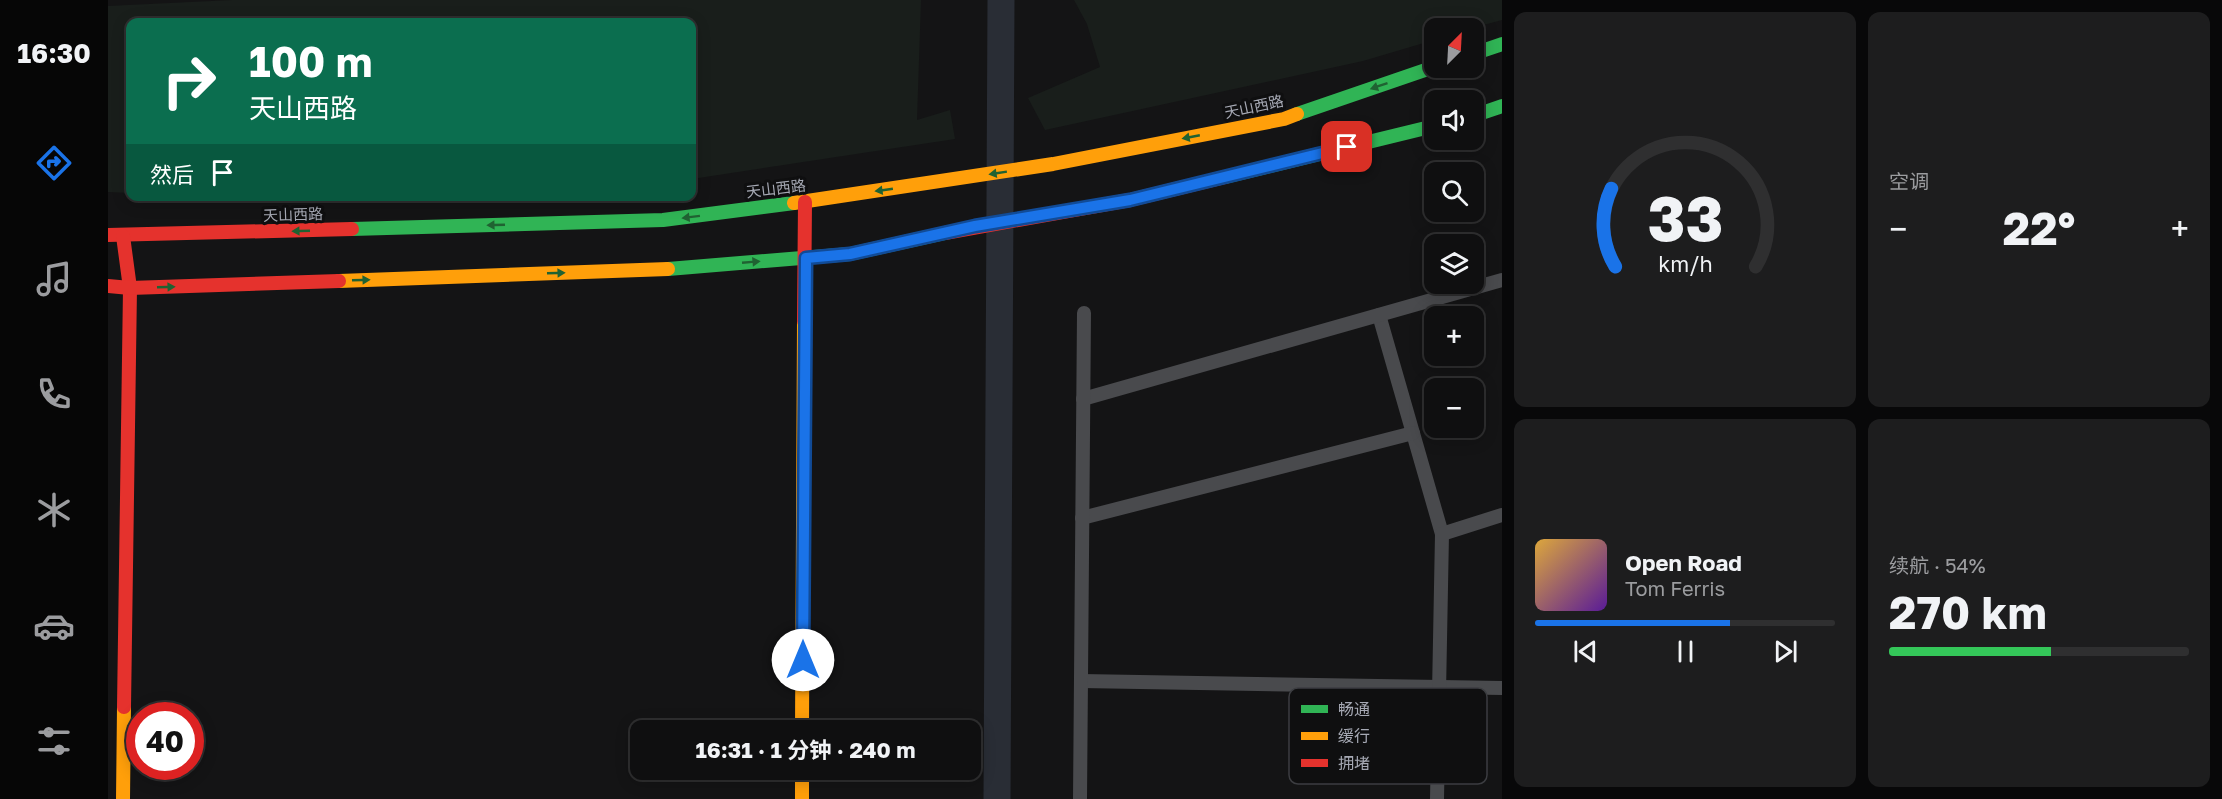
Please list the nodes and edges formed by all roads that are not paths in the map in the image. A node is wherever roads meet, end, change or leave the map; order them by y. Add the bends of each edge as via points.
1 (1502, 44) edge
2 (1484, 50) edge
3 (1424, 70) edge
4 (1502, 106) edge
5 (1484, 112) edge
6 (1424, 128) edge
7 (805, 202) junction
8 (108, 235) edge
9 (123, 236) junction
10 (806, 258) junction
11 (1502, 280) edge
12 (108, 286) edge
13 (130, 288) junction
14 (1084, 313) dead end
15 (1379, 315) junction
16 (1083, 399) junction
17 (1413, 433) junction
18 (1502, 514) edge
19 (1082, 518) junction
20 (1442, 534) junction
21 (1081, 681) junction
22 (1439, 687) junction
23 (1502, 688) edge
24 (802, 720) edge
25 (802, 780) edge
26 (1437, 784) edge
27 (123, 799) edge
28 (802, 799) edge
29 (1080, 799) edge
30 (1437, 799) edge

1 - 2 main road
3 -> 7 main road, 天山西路 via 1284,119 1053,164
4 - 5 main road
6 - 10 main road via 1130,200 975,226 850,254
7 -> 9 main road, 天山西路 via 663,220
7 - 10 main road
8 - 9 main road, 天山西路
9 - 13 main road
13 -> 10 main road via 670,269
10 - 24 main road
11 - 15 lane
12 - 13 main road
13 - 27 main road
14 - 16 lane
15 - 16 lane
15 - 17 lane
16 - 19 lane
17 - 19 lane
17 - 20 lane
18 - 20 lane
19 - 21 lane
20 - 22 lane
21 - 22 lane
21 - 29 lane
22 - 23 lane
25 - 28 main road
26 - 30 lane

